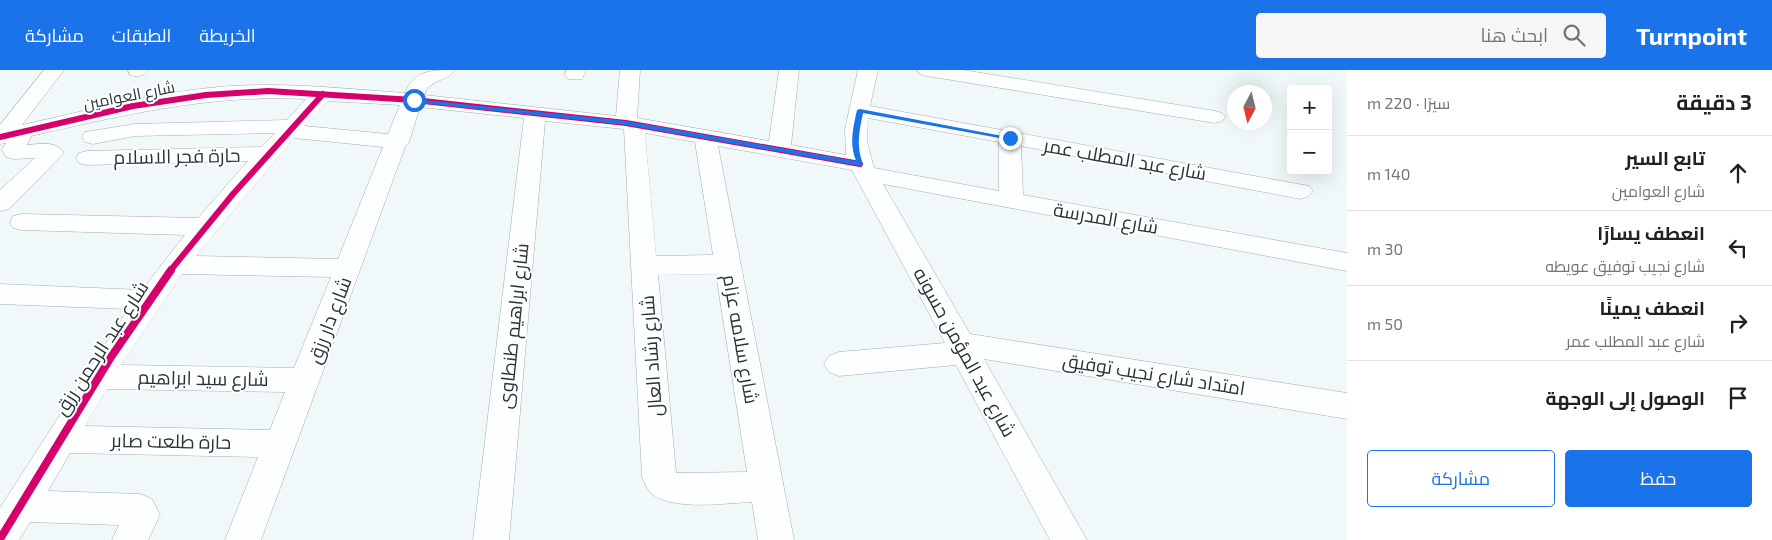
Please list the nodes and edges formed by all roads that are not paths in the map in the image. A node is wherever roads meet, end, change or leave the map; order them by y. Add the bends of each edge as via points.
1 (54, 70) edge
2 (445, 70) edge
3 (630, 70) edge
4 (789, 70) edge
5 (868, 70) edge
6 (927, 70) edge
7 (322, 94) junction
8 (414, 100) junction
9 (0, 107) edge
10 (25, 107) junction
11 (860, 110) junction
12 (535, 113) junction
13 (1215, 116) dead end
14 (630, 123) junction
15 (289, 129) junction
16 (8, 136) edge
17 (705, 137) junction
18 (1010, 138) junction
19 (398, 142) junction
20 (779, 151) junction
21 (267, 154) junction
22 (863, 169) junction
23 (1301, 191) dead end
24 (1011, 201) junction
25 (0, 203) edge
26 (22, 222) dead end
27 (205, 227) junction
28 (1347, 262) edge
29 (728, 264) junction
30 (175, 265) junction
31 (644, 266) junction
32 (349, 268) junction
33 (0, 294) edge
34 (149, 300) junction
35 (963, 349) junction
36 (839, 364) dead end
37 (100, 377) junction
38 (305, 380) junction
39 (1347, 406) edge
40 (62, 438) junction
41 (280, 444) junction
42 (767, 487) junction
43 (21, 506) junction
44 (0, 539) edge
45 (130, 540) edge
46 (243, 540) edge
47 (491, 540) edge
48 (776, 540) edge
49 (1069, 540) edge

1 - 10 street
2 - 8 street, شارع دار رزق via 421,82
3 - 14 street, شارع رشاد العال
4 - 20 street
5 - 11 street, شارع عبد المؤمن حسونه
6 - 13 street
7 - 8 street, شارع العوامين
7 - 15 street, شارع عبد الرحمن رزق
7 - 16 street, شارع العوامين via 268,91 206,95 133,106
8 - 12 street, شارع العوامين
8 - 19 street, شارع دار رزق
9 - 10 street
10 - 16 street
11 - 18 street, شارع عبد المطلب عمر
11 - 22 street, شارع عبد المؤمن حسونه via 854,136
12 - 14 street, شارع العوامين
12 - 47 street, شارع ابراهيم طنطاوى
14 - 17 street, شارع العوامين
14 - 31 street, شارع رشاد العال
15 - 19 street
15 - 21 street, شارع عبد الرحمن رزق
15 - 21 street, حارة فجر الاسلام via 135,130 90,148
16 - 25 street via 14,152 50,150 53,153
17 - 20 street, شارع العوامين
17 - 29 street, شارع سلامه عزام
18 - 23 street, شارع عبد المطلب عمر
18 - 24 street
19 - 32 street, شارع دار رزق
20 - 22 street, شارع العوامين
21 - 27 street, شارع عبد الرحمن رزق
22 - 24 street, شارع المدرسة
22 - 35 street, شارع عبد المؤمن حسونه
24 - 28 street, شارع المدرسة
26 - 27 street
27 - 30 street, شارع عبد الرحمن رزق
29 - 31 street
29 - 42 street, شارع سلامه عزام
30 - 32 street
30 - 34 street, شارع عبد الرحمن رزق
31 - 42 street, شارع رشاد العال via 659,477 672,488
32 - 38 street, شارع دار رزق
33 - 34 street
34 - 37 street, شارع عبد الرحمن رزق
35 - 36 street, امتداد شارع نجيب توفيق
35 - 39 street, امتداد شارع نجيب توفيق
35 - 49 street, شارع عبد المؤمن حسونه
37 - 38 street, شارع سيد ابراهيم
37 - 40 street, شارع عبد الرحمن رزق
38 - 41 street, شارع دار رزق
40 - 41 street, حارة طلعت صابر
40 - 43 street, شارع عبد الرحمن رزق
41 - 46 street, شارع دار رزق
42 - 48 street, شارع سلامه عزام
43 - 44 street, شارع عبد الرحمن رزق
43 - 45 street via 140,510 143,515

